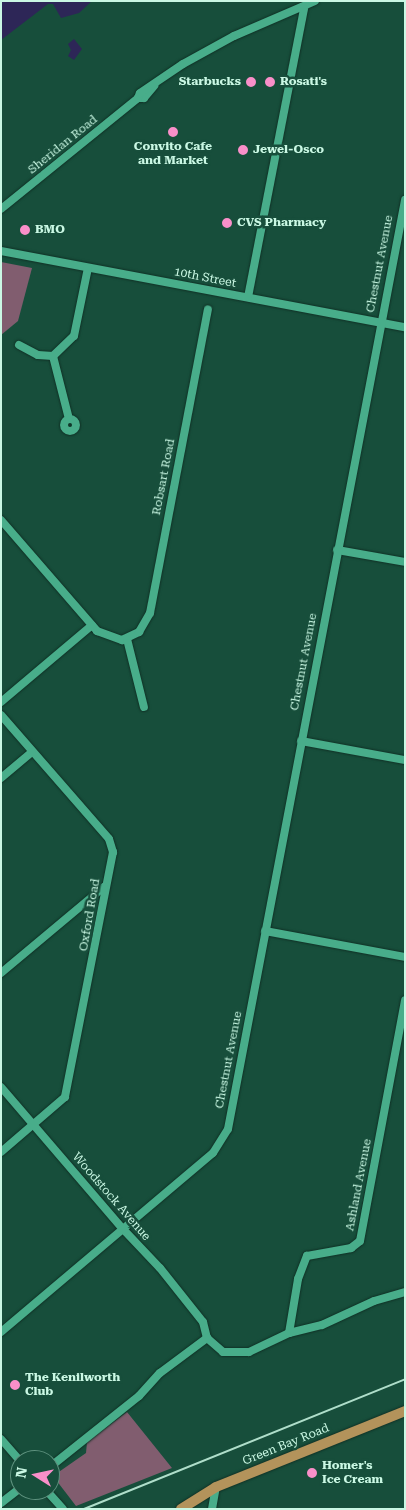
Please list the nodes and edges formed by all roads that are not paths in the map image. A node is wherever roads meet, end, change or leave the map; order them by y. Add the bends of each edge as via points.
1 (315, 1) edge
2 (304, 8) junction
3 (405, 200) edge
4 (1, 209) edge
5 (1, 251) edge
6 (88, 268) junction
7 (248, 298) junction
8 (208, 310) dead end
9 (380, 322) junction
10 (405, 327) edge
11 (19, 345) dead end
12 (53, 356) junction
13 (69, 419) dead end
14 (1, 520) edge
15 (337, 550) junction
16 (405, 562) edge
17 (92, 625) junction
18 (127, 639) junction
19 (1, 702) edge
20 (144, 707) dead end
21 (1, 715) edge
22 (301, 741) junction
23 (32, 752) junction
24 (405, 760) edge
25 (1, 778) edge
26 (104, 887) junction
27 (265, 931) junction
28 (405, 956) edge
29 (1, 973) edge
30 (405, 1000) edge
31 (1, 1087) edge
32 (33, 1125) junction
33 (1, 1152) edge
34 (122, 1228) junction
35 (405, 1292) edge
36 (1, 1332) edge
37 (289, 1333) junction
38 (207, 1338) junction
39 (405, 1411) edge
40 (1, 1439) edge
41 (10, 1450) edge
42 (60, 1459) edge
43 (216, 1487) junction
44 (181, 1509) edge
45 (212, 1509) edge

1 - 2 street, Sheridan Road
2 - 4 street, Sheridan Road via 204,51 154,86 144,98 138,98
2 - 7 street
3 - 9 street, Chestnut Avenue
5 - 6 street, 10th Street
6 - 7 street, 10th Street
6 - 12 street via 74,336
7 - 9 street, 10th Street
8 - 18 street, Robsart Road via 149,616 144,628
9 - 10 street, 10th Street
9 - 15 street, Chestnut Avenue
11 - 12 street via 38,355
12 - 13 street
14 - 17 street
15 - 16 street
15 - 22 street, Chestnut Avenue
17 - 18 street via 108,638
17 - 19 street
18 - 20 street
21 - 23 street, Oxford Road
22 - 24 street
22 - 27 street, Chestnut Avenue
23 - 25 street
23 - 26 street, Oxford Road via 109,838 112,861
26 - 29 street
26 - 32 street, Oxford Road via 100,930 65,1097
27 - 28 street
27 - 34 street, Chestnut Avenue via 228,1129 213,1154
30 - 37 street, Ashland Avenue via 360,1241 351,1248 307,1256 298,1279
31 - 32 street, Woodstock Avenue
32 - 33 street
32 - 34 street, Woodstock Avenue
34 - 36 street
34 - 38 street, Woodstock Avenue via 160,1268 203,1322
35 - 37 street via 374,1301 322,1325
37 - 38 street via 249,1352 235,1354 218,1349
38 - 42 street via 160,1373 139,1396
39 - 43 main road, Green Bay Road
40 - 41 street
43 - 44 main road, Green Bay Road
43 - 45 street

